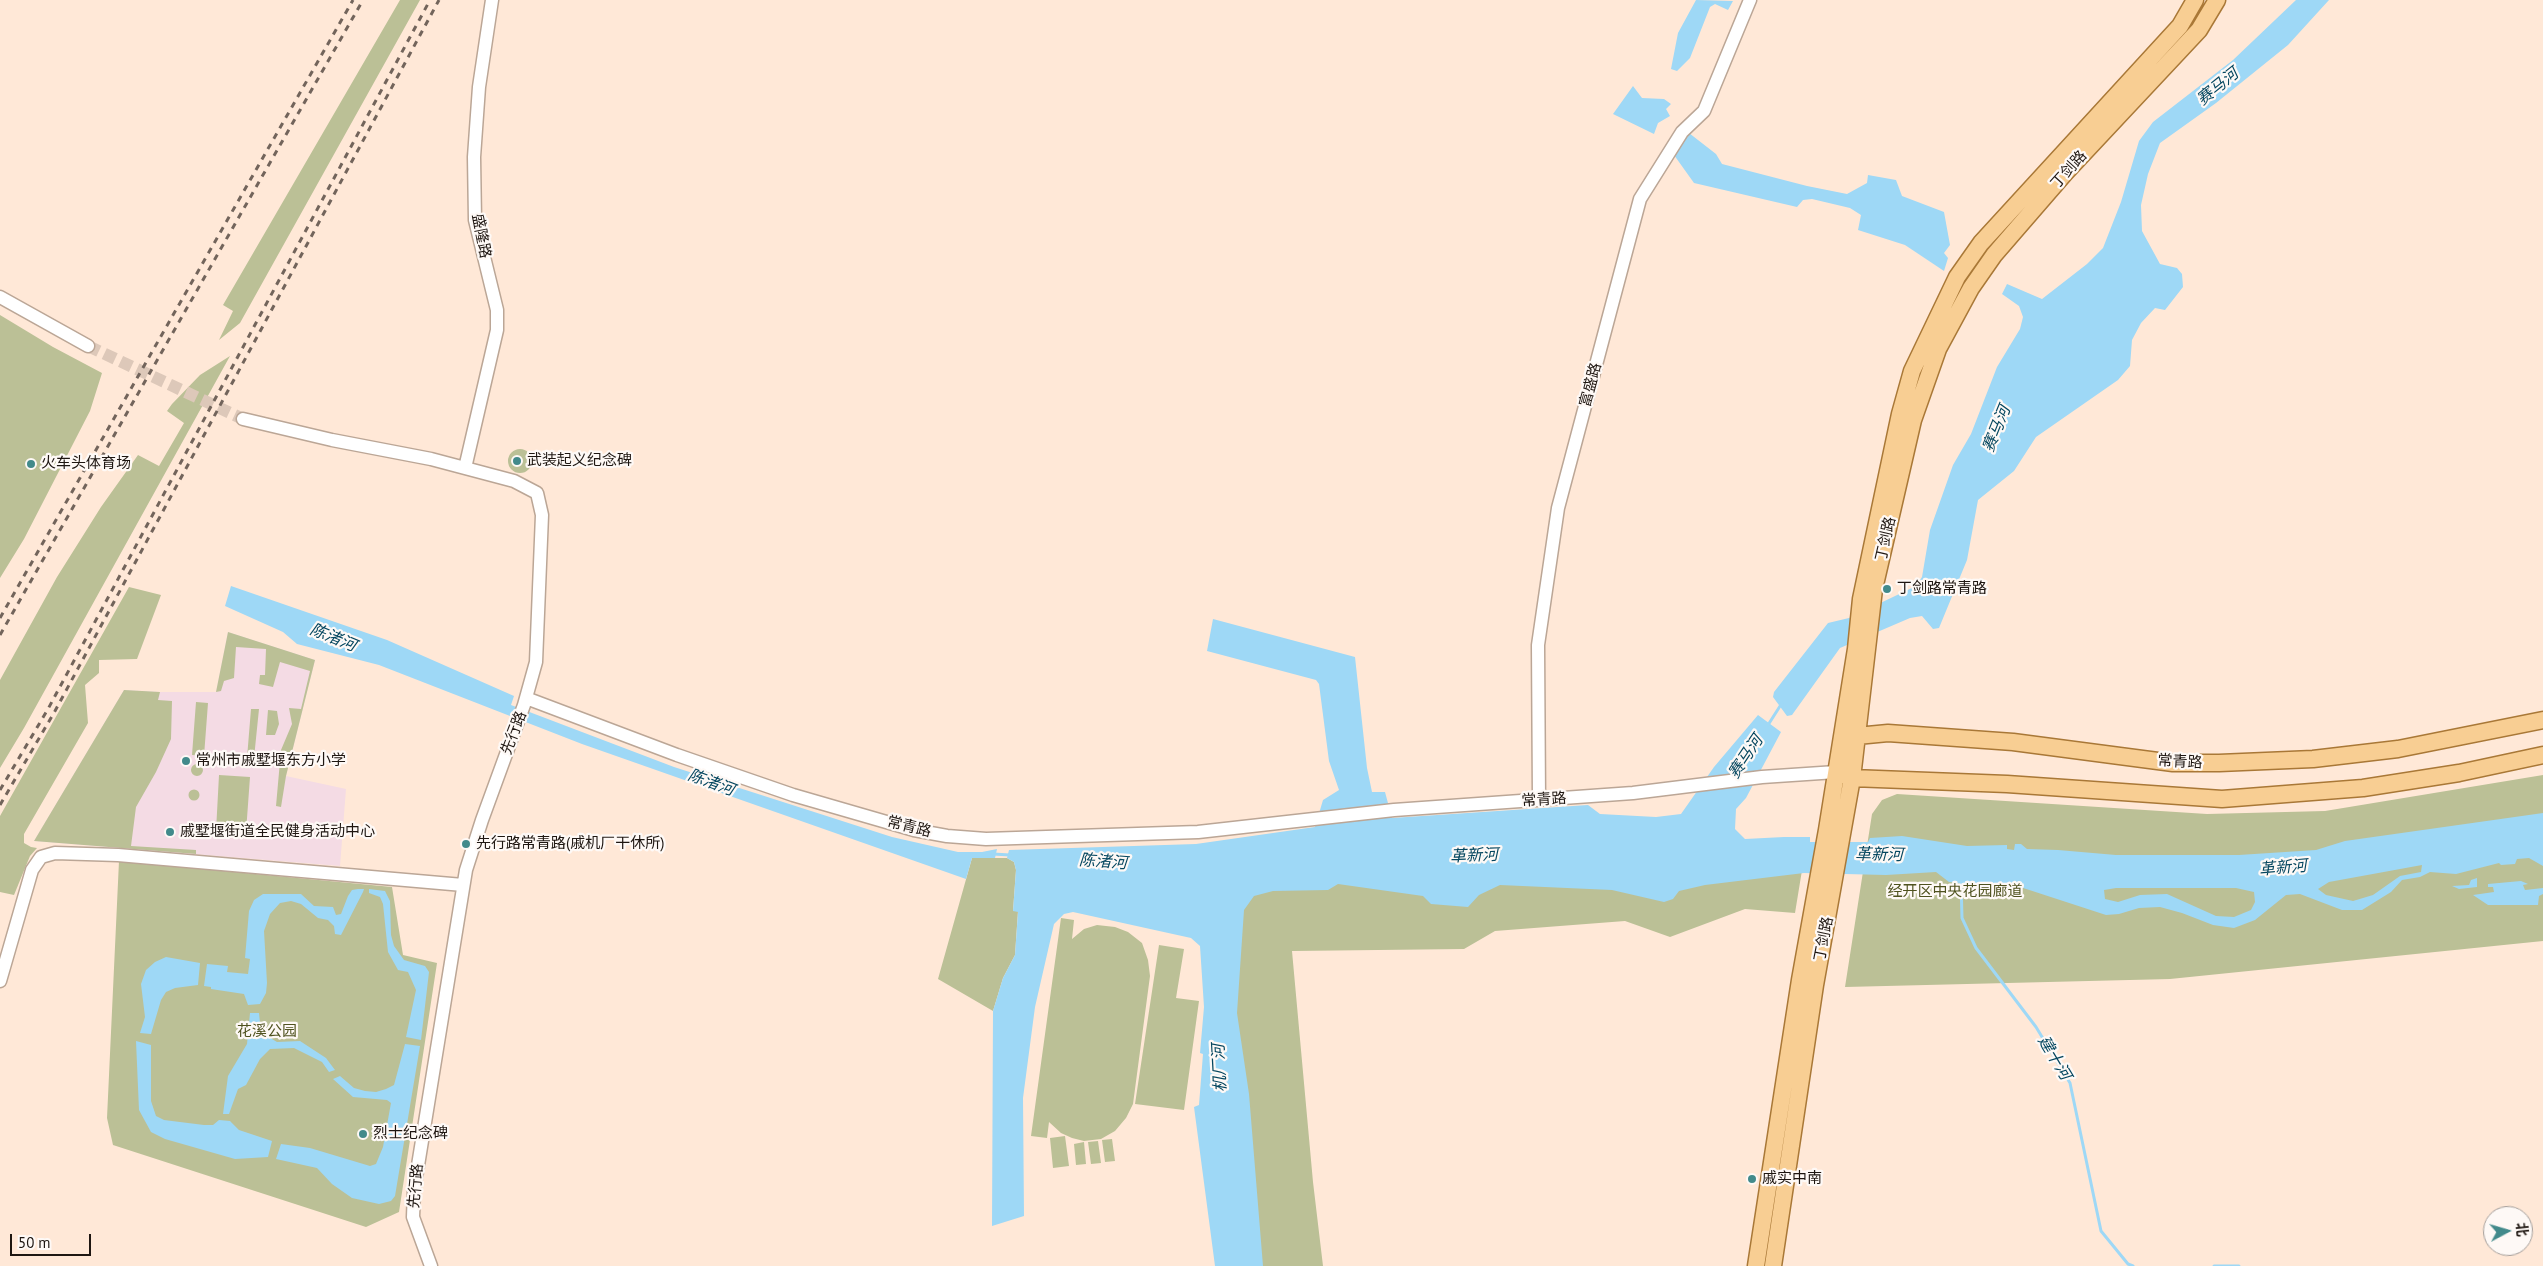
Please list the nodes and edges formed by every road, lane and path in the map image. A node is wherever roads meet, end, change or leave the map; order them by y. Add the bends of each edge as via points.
1 (492, 0) edge
2 (1750, 0) edge
3 (2195, 0) edge
4 (2216, 0) edge
5 (0, 297) edge
6 (88, 346) tunnel mouth
7 (243, 419) tunnel mouth
8 (465, 468) junction
9 (1861, 647) junction
10 (525, 701) junction
11 (2543, 720) edge
12 (1857, 736) junction
13 (2543, 755) edge
14 (1836, 772) junction
15 (1852, 778) junction
16 (1539, 800) junction
17 (1835, 829) junction
18 (1827, 880) junction
19 (463, 885) junction
20 (0, 981) edge
21 (430, 1266) edge
22 (1756, 1266) edge
23 (1773, 1266) edge

1 - 8 street, 盛隆路 via 479,87 474,166 475,220 497,310 497,330
2 - 16 street, 富盛路 via 1704,111 1682,132 1640,199 1561,498 1538,644
3 - 9 main road, 丁剑路 via 2180,26 1982,244 1957,278 1912,371 1900,414 1860,599
4 - 9 main road, 丁剑路 via 2198,30 2065,173 1994,255 1971,288 1938,349 1913,420
5 - 6 street
7 - 8 street, 先行路
8 - 10 street, 先行路 via 514,482 537,493 542,515 536,662
9 - 12 main road, 丁剑路
9 - 14 main road, 丁剑路
10 - 16 street, 常青路 via 793,795 914,830 947,836 1051,838 1188,832 1394,810
10 - 19 street, 先行路 via 482,820
11 - 12 main road, 常青路 via 2398,749 2313,759 2219,764 2173,763 2013,742 1888,733
12 - 14 main road
12 - 15 main road, 丁剑路
13 - 15 main road via 2364,788 2222,799 2017,784
14 - 15 main road
14 - 16 street, 常青路
14 - 17 main road, 丁剑路
15 - 17 main road, 丁剑路
17 - 18 main road, 丁剑路
18 - 22 main road, 丁剑路 via 1800,980
18 - 23 main road, 丁剑路 via 1815,985
19 - 20 street via 118,855 55,853 41,857 32,870
19 - 21 street, 先行路 via 414,1190 413,1217

